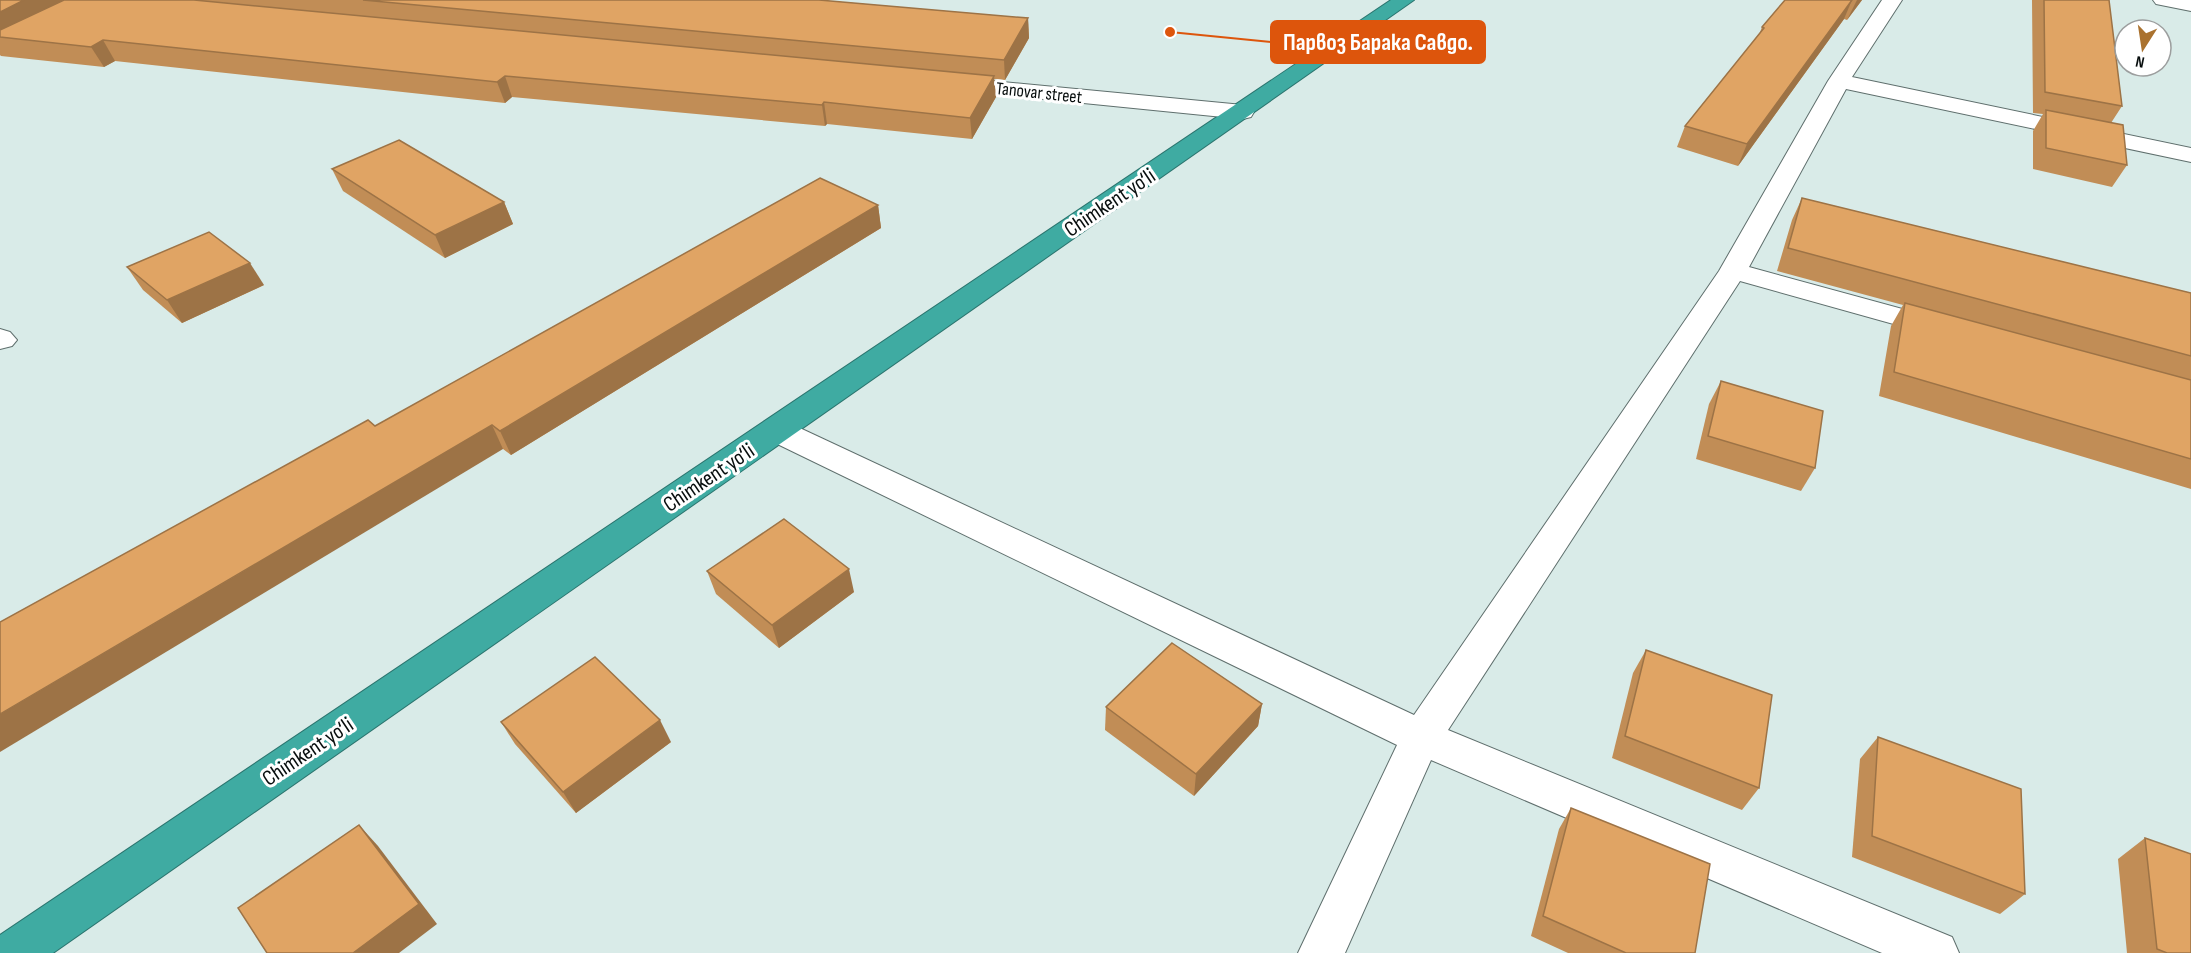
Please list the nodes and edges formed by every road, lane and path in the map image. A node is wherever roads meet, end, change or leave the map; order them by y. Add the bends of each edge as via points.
1 (1404, 0) edge
2 (1892, 0) edge
3 (2163, 0) edge
4 (2191, 5) edge
5 (1839, 81) junction
6 (935, 82) edge
7 (1243, 112) junction
8 (2191, 155) edge
9 (1733, 271) junction
10 (1962, 334) edge
11 (778, 431) junction
12 (1421, 737) junction
13 (13, 953) edge
14 (1321, 953) edge
15 (1936, 953) edge

1 - 7 highway, Chimkent yo‘li
2 - 5 street
3 - 4 street
5 - 8 street
5 - 9 street
6 - 7 street, Tanovar street
7 - 11 highway, Chimkent yo‘li
9 - 10 street
9 - 12 street
11 - 12 street
11 - 13 highway, Chimkent yo‘li
12 - 14 street
12 - 15 street

